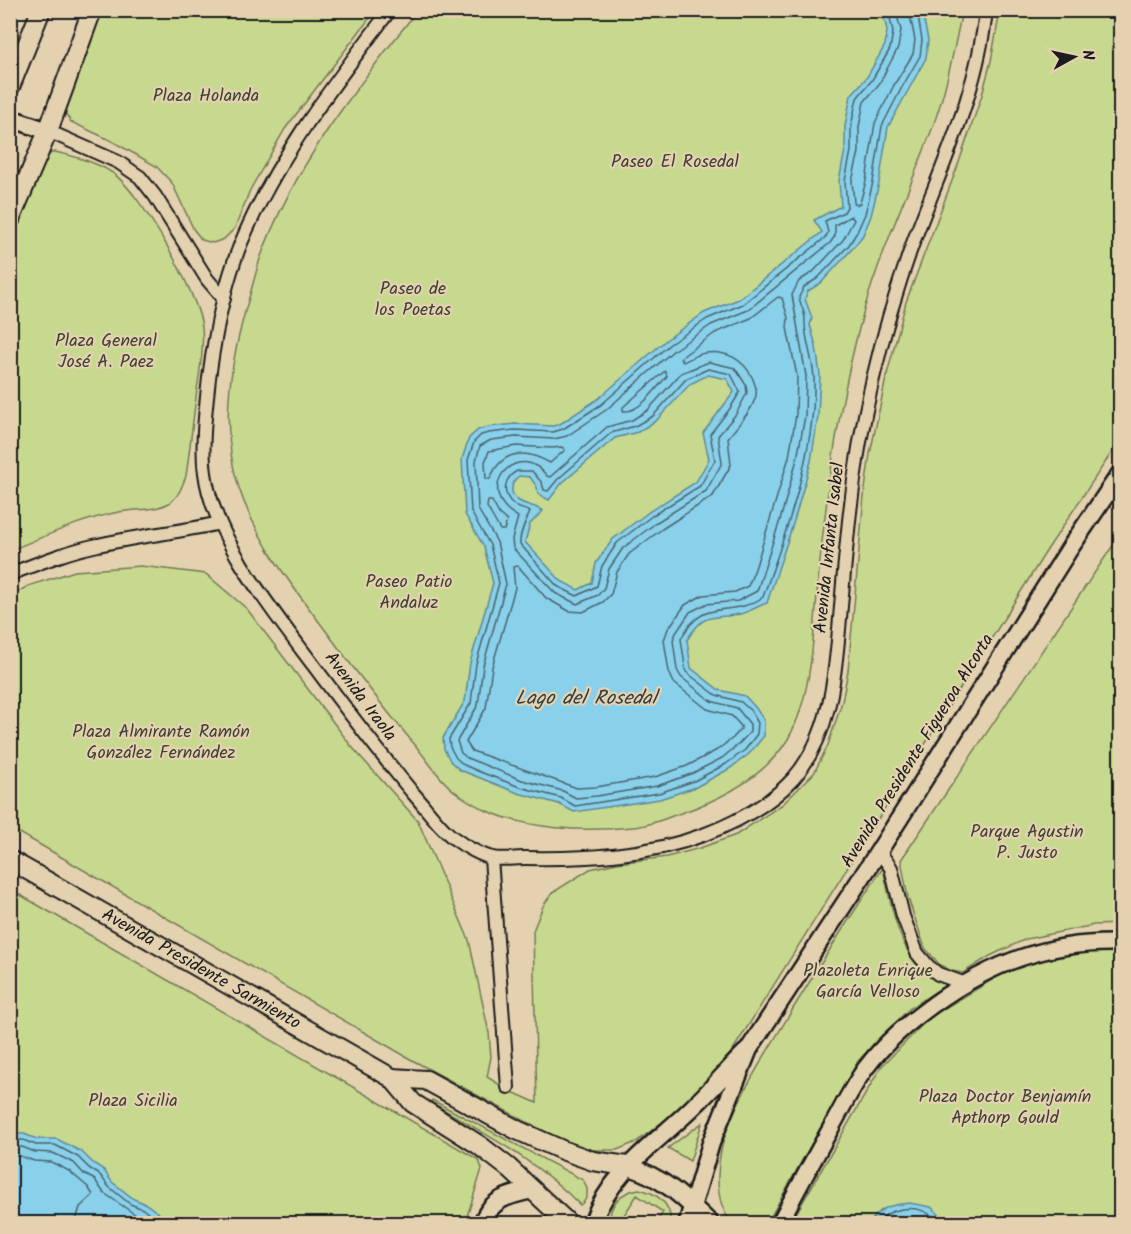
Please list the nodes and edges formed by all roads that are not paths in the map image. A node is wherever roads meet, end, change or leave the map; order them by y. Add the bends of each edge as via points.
1 (41, 10) edge
2 (92, 10) edge
3 (390, 10) edge
4 (986, 10) edge
5 (10, 87) edge
6 (10, 118) edge
7 (48, 131) junction
8 (10, 220) edge
9 (224, 299) junction
10 (1120, 474) edge
11 (220, 523) junction
12 (10, 574) edge
13 (879, 851) junction
14 (491, 858) junction
15 (10, 860) edge
16 (1120, 943) edge
17 (963, 983) junction
18 (749, 1049) junction
19 (392, 1077) junction
20 (508, 1087) dead end
21 (627, 1166) junction
22 (532, 1190) junction
23 (691, 1204) junction
24 (482, 1224) edge
25 (569, 1224) edge
26 (592, 1224) edge
27 (687, 1224) edge
28 (711, 1224) edge
29 (779, 1224) edge

1 - 5 main road
2 - 7 main road
3 - 9 street, Avenida Iraola via 295,140 240,246
4 - 14 street, Avenida Infanta Isabel via 977,67 948,157 913,244 866,412 850,508 832,693 818,738 803,765 772,798 746,814 672,845 583,858
6 - 7 main road
7 - 8 main road
7 - 9 street via 118,162 140,177 190,255
9 - 11 street, Avenida Iraola via 205,417 205,474
10 - 13 main road, Avenida Presidente Figueroa Alcorta
11 - 12 street via 98,545
11 - 14 street, Avenida Iraola via 262,595 396,772 452,838
13 - 17 street via 891,868 917,953 938,974
13 - 18 main road, Avenida Presidente Figueroa Alcorta
14 - 20 street
15 - 19 main road, Avenida Presidente Sarmiento
16 - 17 street via 1080,944 1030,954
17 - 29 street via 887,1041 864,1071
18 - 21 main road, Avenida Presidente Figueroa Alcorta via 699,1102
18 - 23 main road, Avenida Presidente Figueroa Alcorta
19 - 21 main road, Avenida Presidente Sarmiento via 426,1080 562,1150 593,1161
19 - 22 main road, Avenida Presidente Sarmiento via 412,1103 479,1145
21 - 23 main road, Avenida Presidente Sarmiento via 662,1180
21 - 26 main road, Avenida Presidente Figueroa Alcorta
22 - 24 main road via 500,1199 489,1209
22 - 25 main road, Avenida Presidente Sarmiento
23 - 27 main road, Avenida Presidente Figueroa Alcorta
23 - 28 main road, Avenida Presidente Sarmiento

